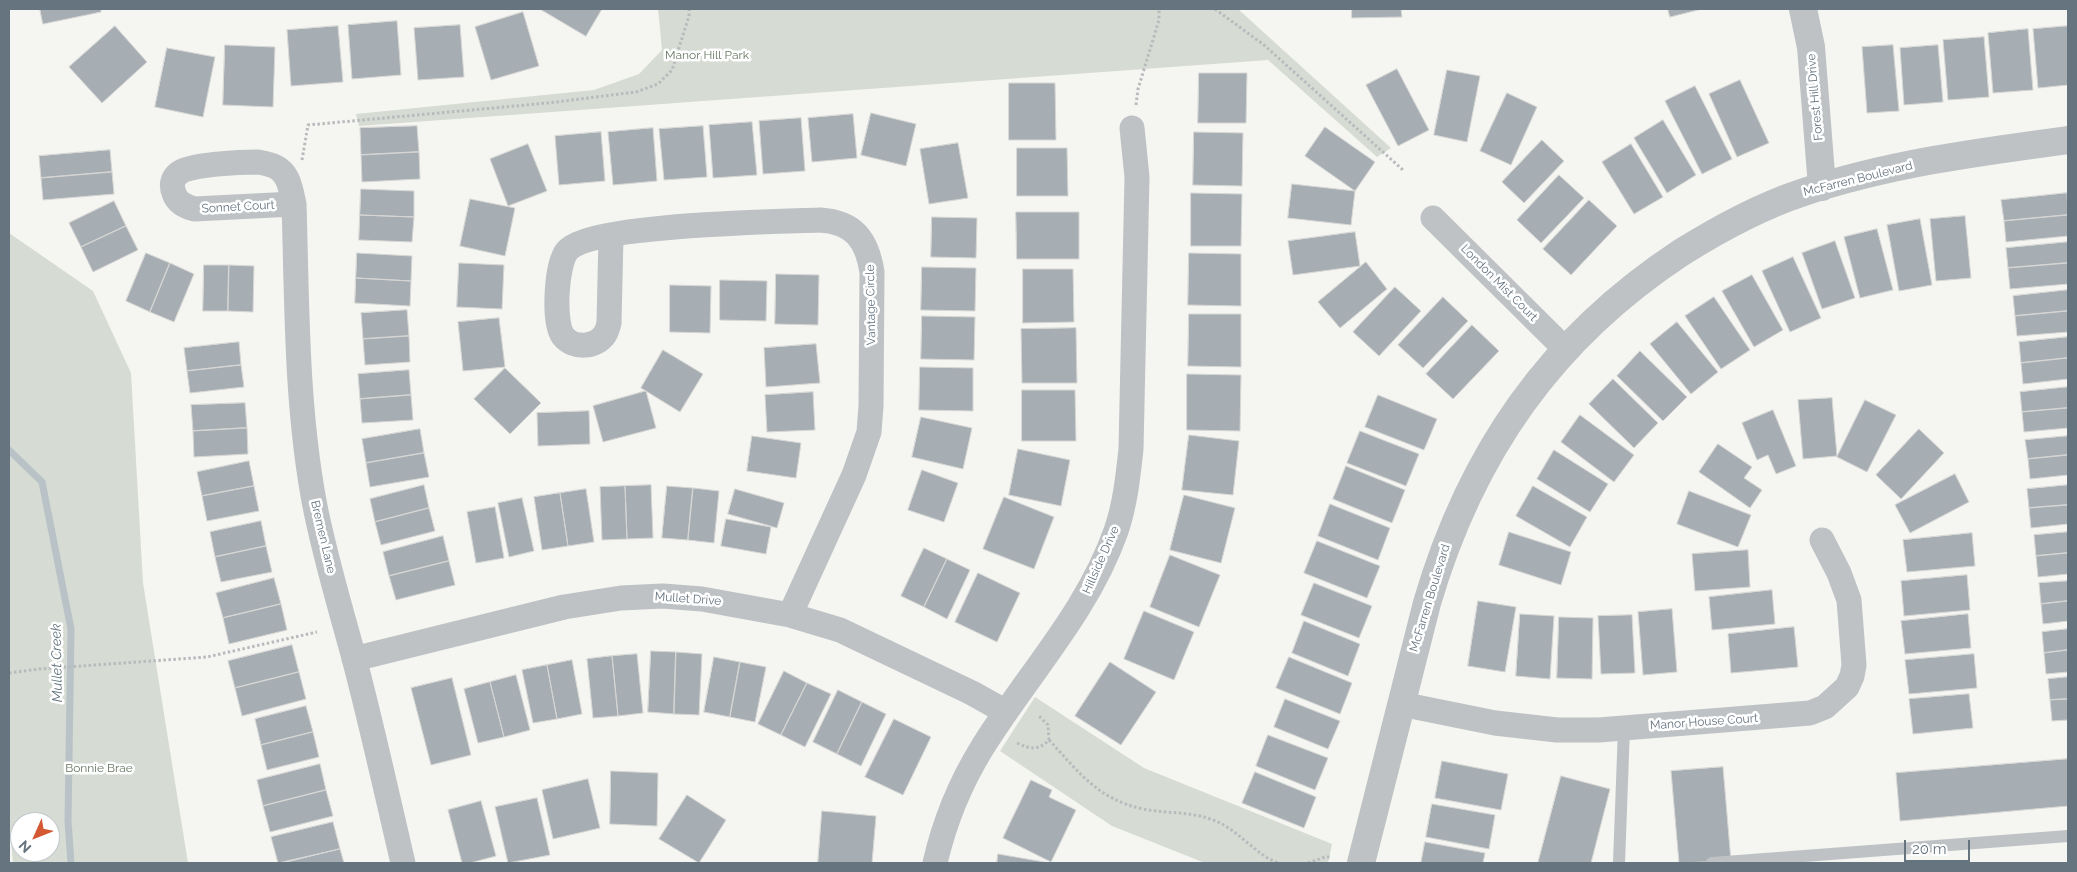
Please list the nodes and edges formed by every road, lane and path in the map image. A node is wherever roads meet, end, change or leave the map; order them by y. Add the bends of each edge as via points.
1 (689, 9) edge
2 (1159, 9) edge
3 (1215, 9) edge
4 (1803, 9) edge
5 (1132, 128) joint
6 (2068, 140) edge
7 (301, 165) dead end
8 (1403, 170) dead end
9 (1822, 186) junction
10 (294, 204) dead end
11 (1433, 218) dead end
12 (611, 236) dead end
13 (1565, 349) junction
14 (1822, 540) dead end
15 (790, 614) junction
16 (317, 632) dead end
17 (354, 659) junction
18 (9, 673) edge
19 (1401, 704) junction
20 (1006, 712) junction
21 (1038, 715) dead end
22 (1624, 728) junction
23 (1049, 740) junction
24 (1017, 742) dead end
25 (2068, 836) edge
26 (1331, 857) dead end
27 (403, 863) edge
28 (935, 863) edge
29 (1278, 863) edge
30 (1308, 863) edge
31 (1361, 863) edge
32 (1619, 863) edge
33 (1712, 863) edge

1 - 7 path via 672,70 658,84 636,92 548,103 308,126
2 - 5 path via 1159,20 1138,89
3 - 8 path via 1264,45
4 - 9 street, Forest Hill Drive via 1811,47
5 - 20 street, Hillside Drive via 1137,177 1131,449 1127,490 1116,531 1091,587 1069,624
6 - 9 street, McFarren Boulevard via 1940,159
9 - 13 street, McFarren Boulevard via 1750,214 1703,239 1614,302
10 - 17 street, Bremen Lane via 298,340 306,451 328,563
11 - 13 street, London Mist Court
12 - 15 street, Vantage Circle via 658,228 820,220 846,226 860,237 869,254 872,281 869,432 854,475
13 - 19 street, McFarren Boulevard via 1508,423 1456,519 1429,594
14 - 22 street, Manor House Court via 1848,600 1854,665 1847,687 1837,697 1825,706 1798,715
15 - 17 street, Mullet Drive via 702,599 663,596 621,598 564,607
15 - 20 street, Mullet Drive via 840,630
16 - 18 path via 207,657
17 - 27 street, Bremen Lane
19 - 22 street, Manor House Court via 1526,728
19 - 31 street, McFarren Boulevard
20 - 28 street, Hillside Drive via 973,764 947,824
21 - 23 path via 1048,725
22 - 32 lane
23 - 24 path via 1037,748
23 - 29 path via 1093,788 1107,797 1143,809 1182,812 1217,821
25 - 33 lane
26 - 30 path

